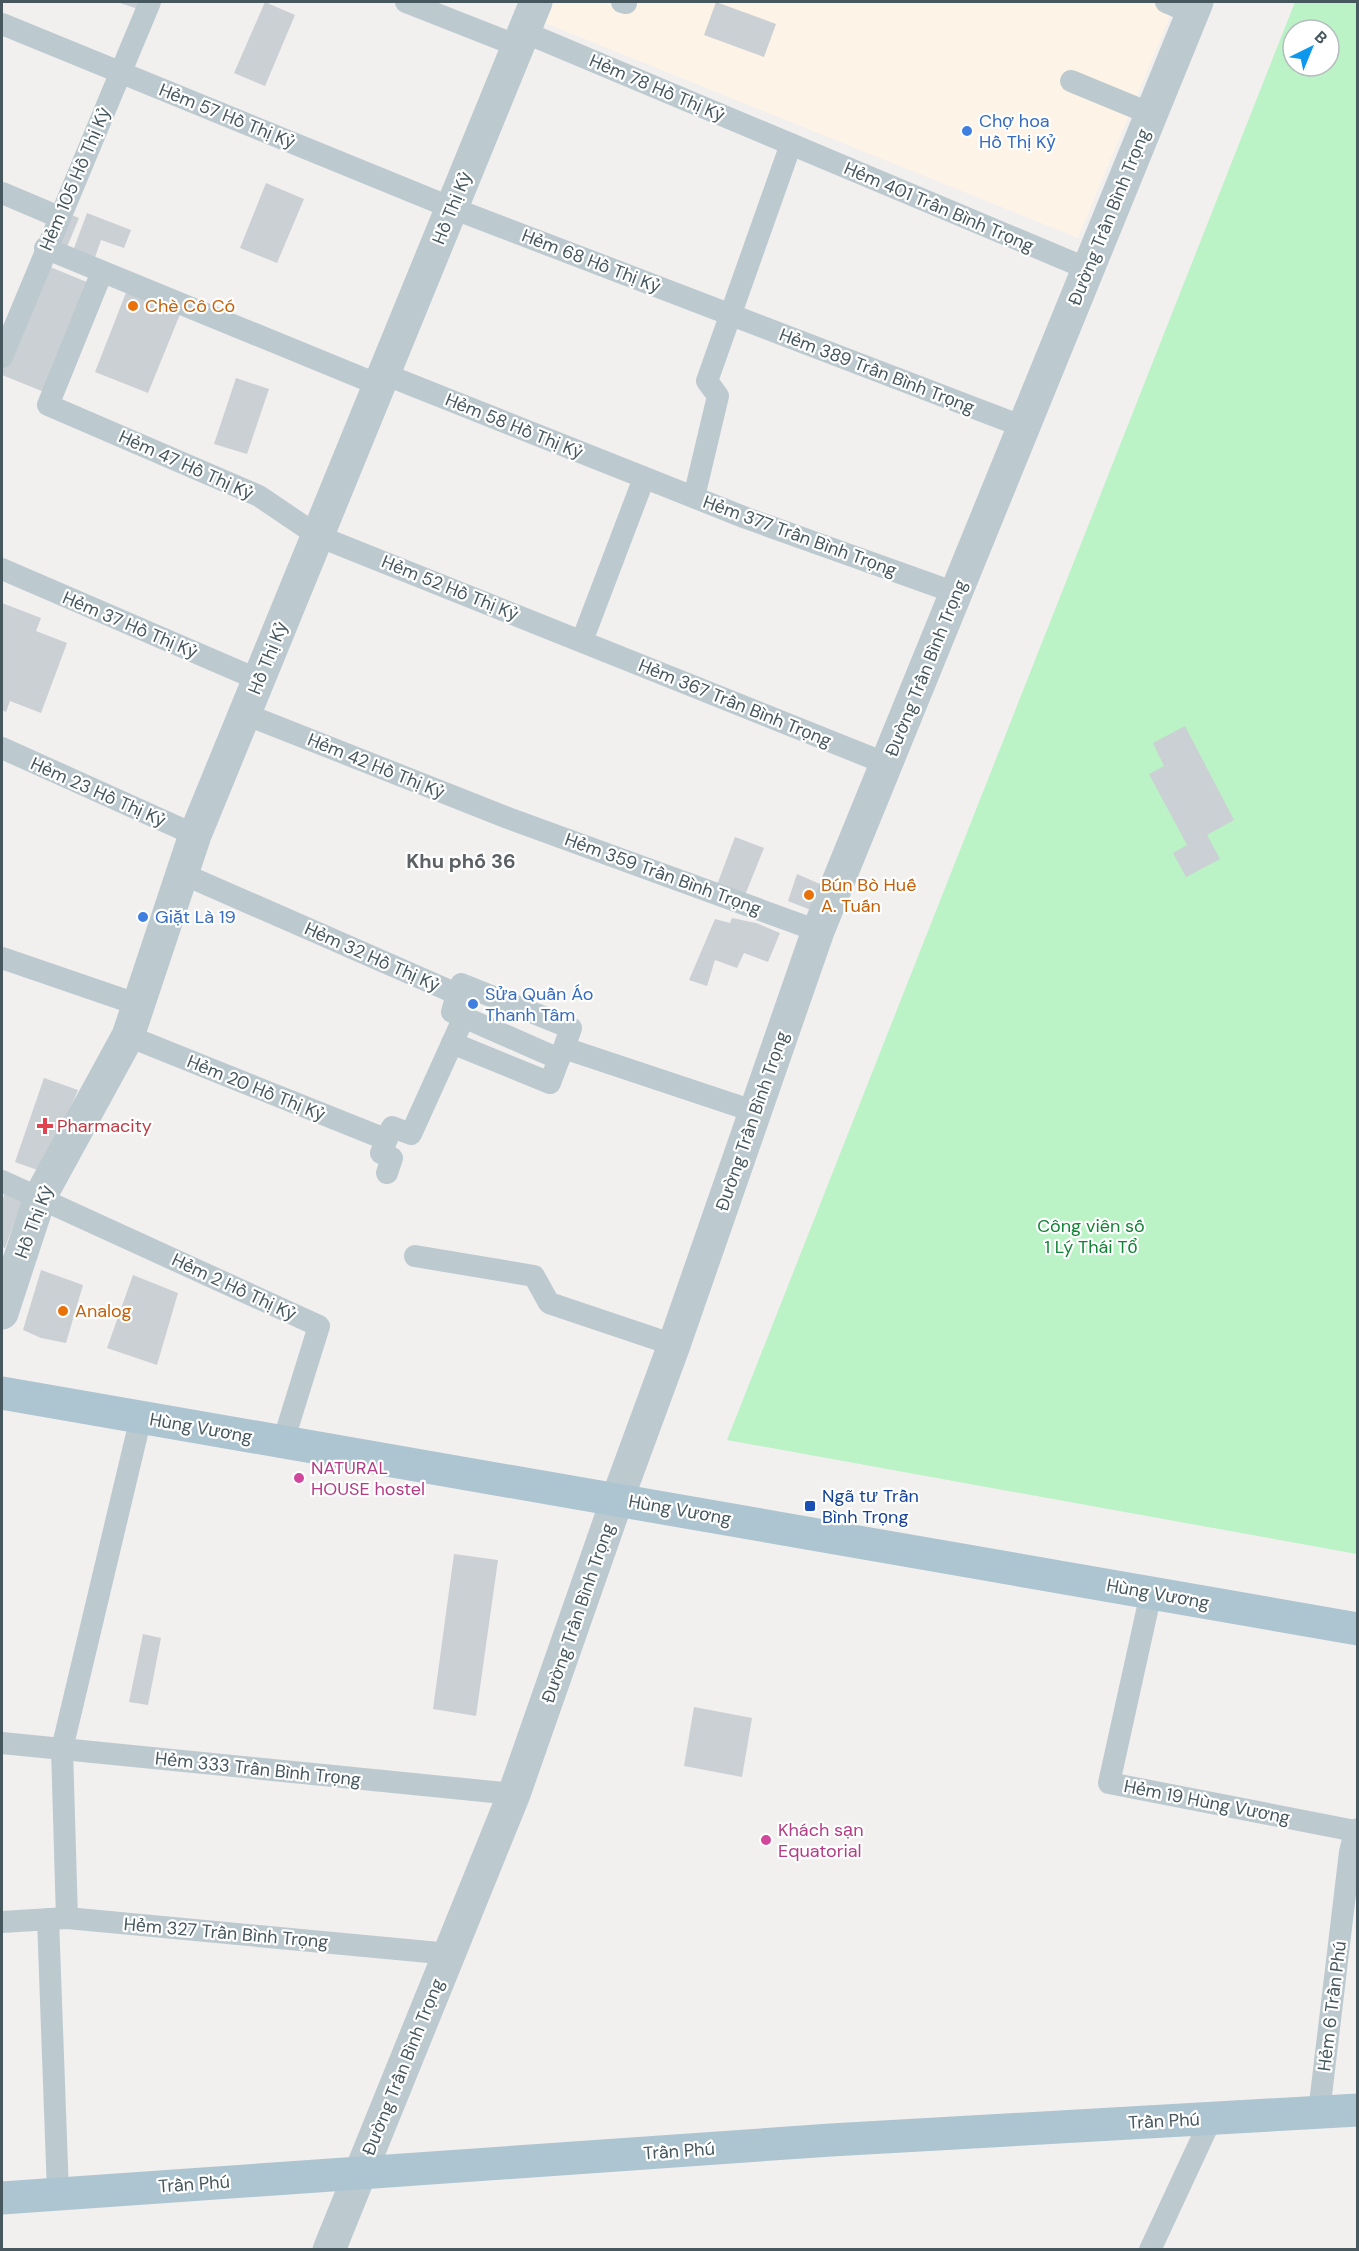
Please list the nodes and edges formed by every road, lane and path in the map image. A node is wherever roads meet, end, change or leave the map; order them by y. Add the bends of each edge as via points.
1 (150, 2) edge
2 (406, 2) edge
3 (536, 2) edge
4 (1185, 5) edge
5 (2, 24) edge
6 (521, 39) junction
7 (120, 72) junction
8 (1071, 81) dead end
9 (1151, 114) junction
10 (790, 144) junction
11 (2, 193) edge
12 (452, 208) junction
13 (59, 217) junction
14 (45, 248) junction
15 (1088, 269) junction
16 (102, 272) junction
17 (731, 315) junction
18 (2, 357) edge
19 (381, 380) junction
20 (1024, 427) junction
21 (644, 478) junction
22 (694, 497) junction
23 (318, 536) junction
24 (2, 569) edge
25 (956, 593) junction
26 (582, 641) junction
27 (259, 680) junction
28 (245, 714) junction
29 (2, 748) edge
30 (887, 764) junction
31 (508, 818) joint
32 (195, 835) junction
33 (183, 874) junction
34 (818, 931) junction
35 (2, 958) edge
36 (457, 994) junction
37 (139, 1005) junction
38 (464, 1017) junction
39 (128, 1036) junction
40 (452, 1044) junction
41 (561, 1053) junction
42 (756, 1112) junction
43 (385, 1139) junction
44 (387, 1173) dead end
45 (2, 1181) edge
46 (40, 1197) junction
47 (415, 1256) dead end
48 (2, 1313) edge
49 (674, 1346) junction
50 (2, 1393) edge
51 (141, 1417) junction
52 (283, 1442) junction
53 (618, 1500) junction
54 (1151, 1593) junction
55 (1358, 1629) edge
56 (2, 1743) edge
57 (62, 1749) junction
58 (514, 1794) junction
59 (1356, 1830) edge
60 (58, 1919) junction
61 (2, 1922) edge
62 (450, 1954) junction
63 (1358, 2110) edge
64 (1319, 2112) junction
65 (1211, 2119) junction
66 (359, 2174) junction
67 (58, 2193) junction
68 (2, 2198) edge
69 (329, 2250) edge
70 (1150, 2250) edge

1 - 7 lane, Hẻm 105 Hồ Thị Kỷ
2 - 6 lane, Hẻm 78 Hồ Thị Kỷ
3 - 6 street, Hồ Thị Kỷ
4 - 9 street, Đường Trần Bình Trọng
5 - 7 lane, Hẻm 57 Hồ Thị Kỷ
6 - 10 lane, Hẻm 78 Hồ Thị Kỷ
6 - 12 street, Hồ Thị Kỷ
7 - 12 lane, Hẻm 57 Hồ Thị Kỷ
7 - 13 lane, Hẻm 105 Hồ Thị Kỷ
8 - 9 lane
9 - 15 street, Đường Trần Bình Trọng
10 - 15 lane, Hẻm 401 Trần Bình Trọng
10 - 17 lane
11 - 13 lane
12 - 17 lane, Hẻm 68 Hồ Thị Kỷ
12 - 19 street, Hồ Thị Kỷ
13 - 14 lane, Hẻm 105 Hồ Thị Kỷ
14 - 16 lane, Hẻm 58 Hồ Thị Kỷ
14 - 18 lane, Hẻm 105 Hồ Thị Kỷ
15 - 20 street, Đường Trần Bình Trọng
16 - 19 lane, Hẻm 58 Hồ Thị Kỷ
16 - 23 lane, Hẻm 47 Hồ Thị Kỷ via 48,405 259,496
17 - 20 lane, Hẻm 389 Trần Bình Trọng
17 - 22 lane via 707,381 718,396
19 - 21 lane, Hẻm 58 Hồ Thị Kỷ
19 - 23 street, Hồ Thị Kỷ
20 - 25 street, Đường Trần Bình Trọng
21 - 22 lane, Hẻm 377 Trần Bình Trọng
21 - 26 lane
22 - 25 lane, Hẻm 377 Trần Bình Trọng
23 - 26 lane, Hẻm 52 Hồ Thị Kỷ
23 - 27 street, Hồ Thị Kỷ
24 - 27 lane, Hẻm 37 Hồ Thị Kỷ
25 - 30 street, Đường Trần Bình Trọng
26 - 30 lane, Hẻm 367 Trần Bình Trọng
27 - 28 street, Hồ Thị Kỷ
28 - 31 lane, Hẻm 42 Hồ Thị Kỷ
28 - 32 street, Hồ Thị Kỷ
29 - 32 lane, Hẻm 23 Hồ Thị Kỷ
30 - 34 street, Đường Trần Bình Trọng
31 - 34 lane, Hẻm 359 Trần Bình Trọng
32 - 33 street, Hồ Thị Kỷ
33 - 36 lane, Hẻm 32 Hồ Thị Kỷ
33 - 37 street, Hồ Thị Kỷ
34 - 42 street, Đường Trần Bình Trọng
35 - 37 lane
36 - 38 lane via 452,1012
36 - 41 lane, Hẻm 32 Hồ Thị Kỷ via 461,984 571,1029
37 - 39 street, Hồ Thị Kỷ
38 - 40 lane
38 - 41 lane
39 - 43 lane, Hẻm 20 Hồ Thị Kỷ
39 - 46 street, Hồ Thị Kỷ
40 - 41 lane via 550,1083
40 - 43 lane via 411,1134 392,1127
41 - 42 lane
42 - 49 street, Đường Trần Bình Trọng
43 - 44 lane via 381,1153 392,1158
45 - 46 lane
46 - 48 street, Hồ Thị Kỷ
46 - 52 lane, Hẻm 2 Hồ Thị Kỷ via 319,1326
47 - 49 lane via 534,1276 549,1303
49 - 53 street, Đường Trần Bình Trọng
50 - 51 main road, Hùng Vương
51 - 52 main road, Hùng Vương
51 - 57 lane
52 - 53 main road, Hùng Vương
53 - 54 main road, Hùng Vương
53 - 58 street, Đường Trần Bình Trọng
54 - 55 main road, Hùng Vương
54 - 59 lane, Hẻm 19 Hùng Vương via 1109,1783
56 - 57 lane, Hẻm 333 Trần Bình Trọng
57 - 58 lane, Hẻm 333 Trần Bình Trọng
57 - 60 lane
58 - 62 street, Đường Trần Bình Trọng
59 - 64 lane, Hẻm 6 Trần Phú via 1350,1852
60 - 61 lane, Hẻm 327 Trần Bình Trọng
60 - 62 lane, Hẻm 327 Trần Bình Trọng
60 - 67 lane
62 - 66 street, Đường Trần Bình Trọng
63 - 64 main road, Trần Phú
64 - 65 main road, Trần Phú
65 - 66 main road, Trần Phú via 820,2140
65 - 70 lane
66 - 67 main road, Trần Phú
66 - 69 street, Đường Trần Bình Trọng
67 - 68 main road, Trần Phú

